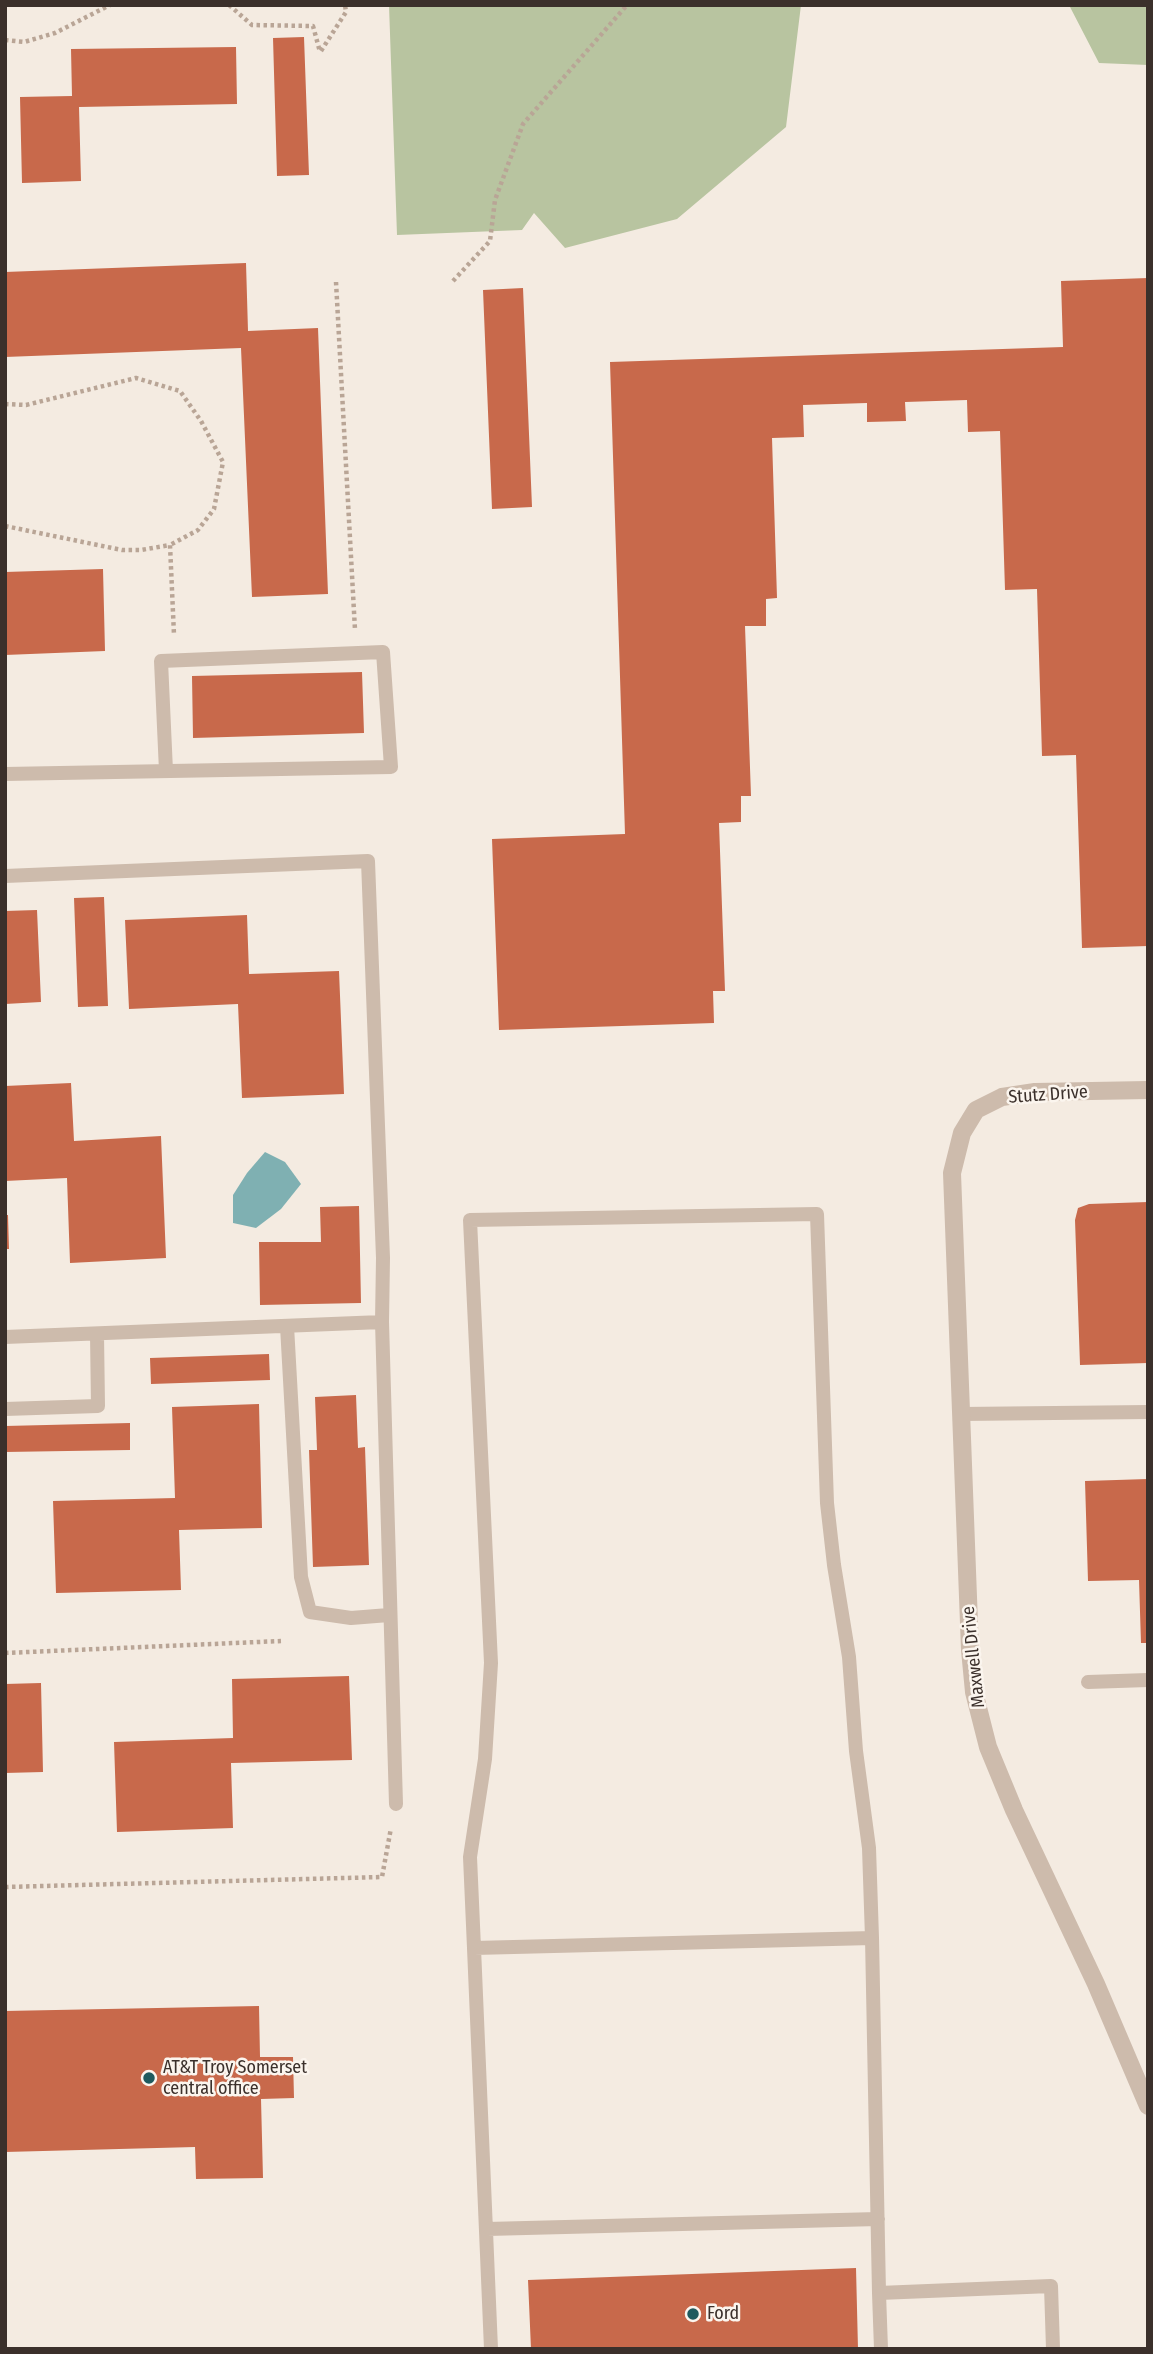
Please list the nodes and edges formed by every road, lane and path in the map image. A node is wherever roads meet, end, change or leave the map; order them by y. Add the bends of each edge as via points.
1 (110, 5) edge
2 (229, 5) edge
3 (345, 5) edge
4 (627, 5) edge
5 (5, 40) edge
6 (453, 281) dead end
7 (336, 282) dead end
8 (5, 404) edge
9 (5, 526) edge
10 (170, 545) junction
11 (356, 653) junction
12 (176, 660) junction
13 (166, 771) junction
14 (5, 774) edge
15 (5, 876) edge
16 (1148, 1090) edge
17 (952, 1173) joint
18 (382, 1322) junction
19 (287, 1326) junction
20 (97, 1334) junction
21 (5, 1337) edge
22 (5, 1409) edge
23 (1148, 1412) edge
24 (961, 1415) junction
25 (390, 1615) junction
26 (281, 1641) dead end
27 (5, 1653) edge
28 (1148, 1680) edge
29 (1088, 1682) dead end
30 (396, 1804) joint
31 (5, 1887) edge
32 (872, 1938) junction
33 (474, 1948) junction
34 (1148, 2106) edge
35 (878, 2219) junction
36 (487, 2229) junction
37 (879, 2293) junction
38 (491, 2349) edge
39 (881, 2349) edge
40 (1053, 2349) edge

1 - 5 path via 55,33 24,42
2 - 3 path via 251,24 313,26 320,52 346,12
4 - 6 path via 523,124 495,200 490,241
7 - 11 path
8 - 10 path via 26,405 136,378 180,391 223,463 214,509 198,530
9 - 10 path via 122,550
10 - 12 path
11 - 12 lane
11 - 13 lane via 383,652 391,767
12 - 13 lane via 160,661
13 - 14 lane
15 - 18 lane via 368,861
16 - 17 street, Stutz Drive via 1002,1097 976,1110 962,1133
17 - 24 street, Maxwell Drive
18 - 19 lane
18 - 25 lane
19 - 20 lane
19 - 25 lane via 301,1577 310,1612 351,1618
20 - 21 lane
20 - 22 lane via 98,1406
23 - 24 lane
24 - 34 street, Maxwell Drive via 970,1650 974,1692 988,1747
25 - 30 lane
26 - 27 path
28 - 29 lane
30 - 31 path via 382,1877
32 - 33 lane
32 - 33 lane via 869,1848 827,1503 817,1214 470,1220 491,1663 485,1759 470,1857
32 - 35 lane
33 - 36 lane
35 - 36 lane
35 - 37 lane
36 - 38 lane
37 - 39 lane
37 - 40 lane via 1051,2286

